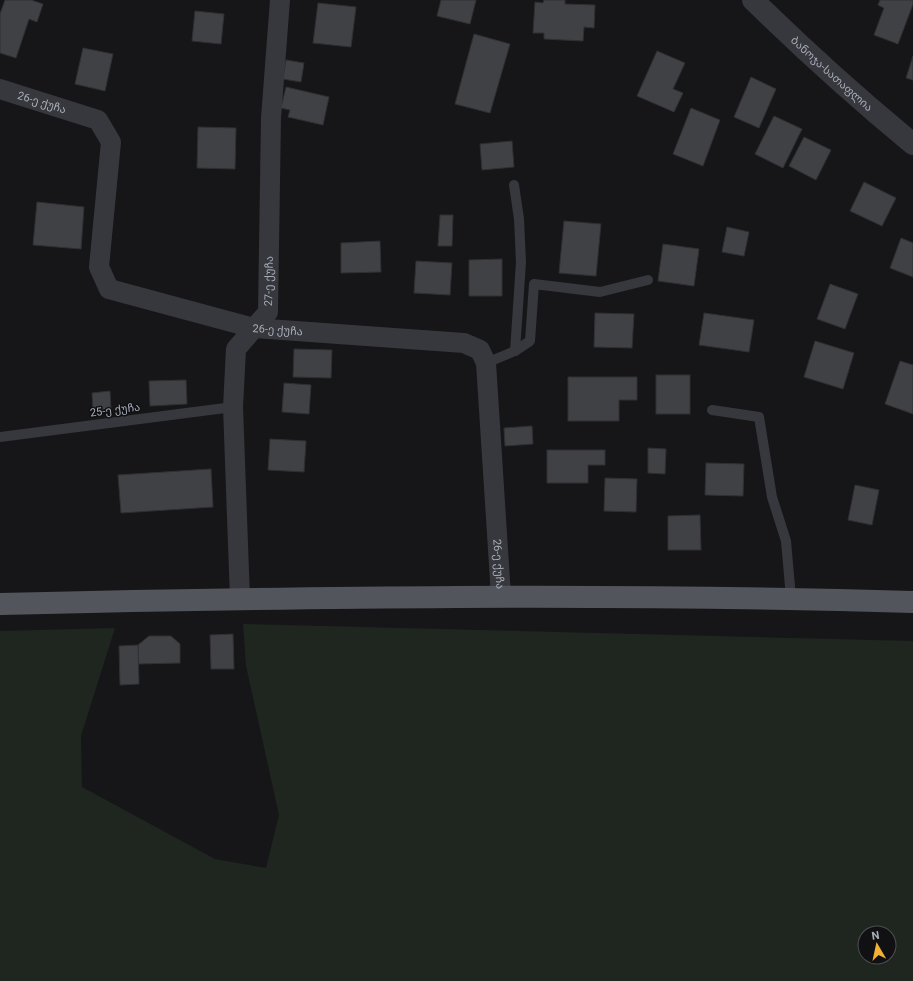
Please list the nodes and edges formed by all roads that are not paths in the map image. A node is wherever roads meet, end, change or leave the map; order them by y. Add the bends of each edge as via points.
1 (280, 0) edge
2 (753, 0) edge
3 (0, 89) edge
4 (913, 144) edge
5 (514, 185) dead end
6 (648, 280) dead end
7 (254, 328) junction
8 (515, 351) junction
9 (486, 363) junction
10 (234, 407) junction
11 (712, 410) dead end
12 (0, 437) edge
13 (500, 596) junction
14 (791, 598) junction
15 (240, 599) junction
16 (913, 602) edge
17 (0, 604) edge

1 - 7 street, 27-ე ქუჩა via 271,118 268,312
2 - 4 street, ბანოჯა-სათაფლია via 862,102
3 - 7 street, 26-ე ქუჩა via 98,120 111,142 99,267 109,289
5 - 8 lane via 521,262
6 - 8 lane via 600,292 534,284 530,341
7 - 9 street, 26-ე ქუჩა via 464,343 480,350
7 - 10 street, 27-ე ქუჩა via 236,349
8 - 9 lane
9 - 13 street, 26-ე ქუჩა
10 - 12 lane, 25-ე ქუჩა
10 - 15 street, 27-ე ქუჩა
11 - 14 lane via 759,417 772,497 786,541
13 - 14 main road
13 - 15 main road
14 - 16 main road
15 - 17 main road

